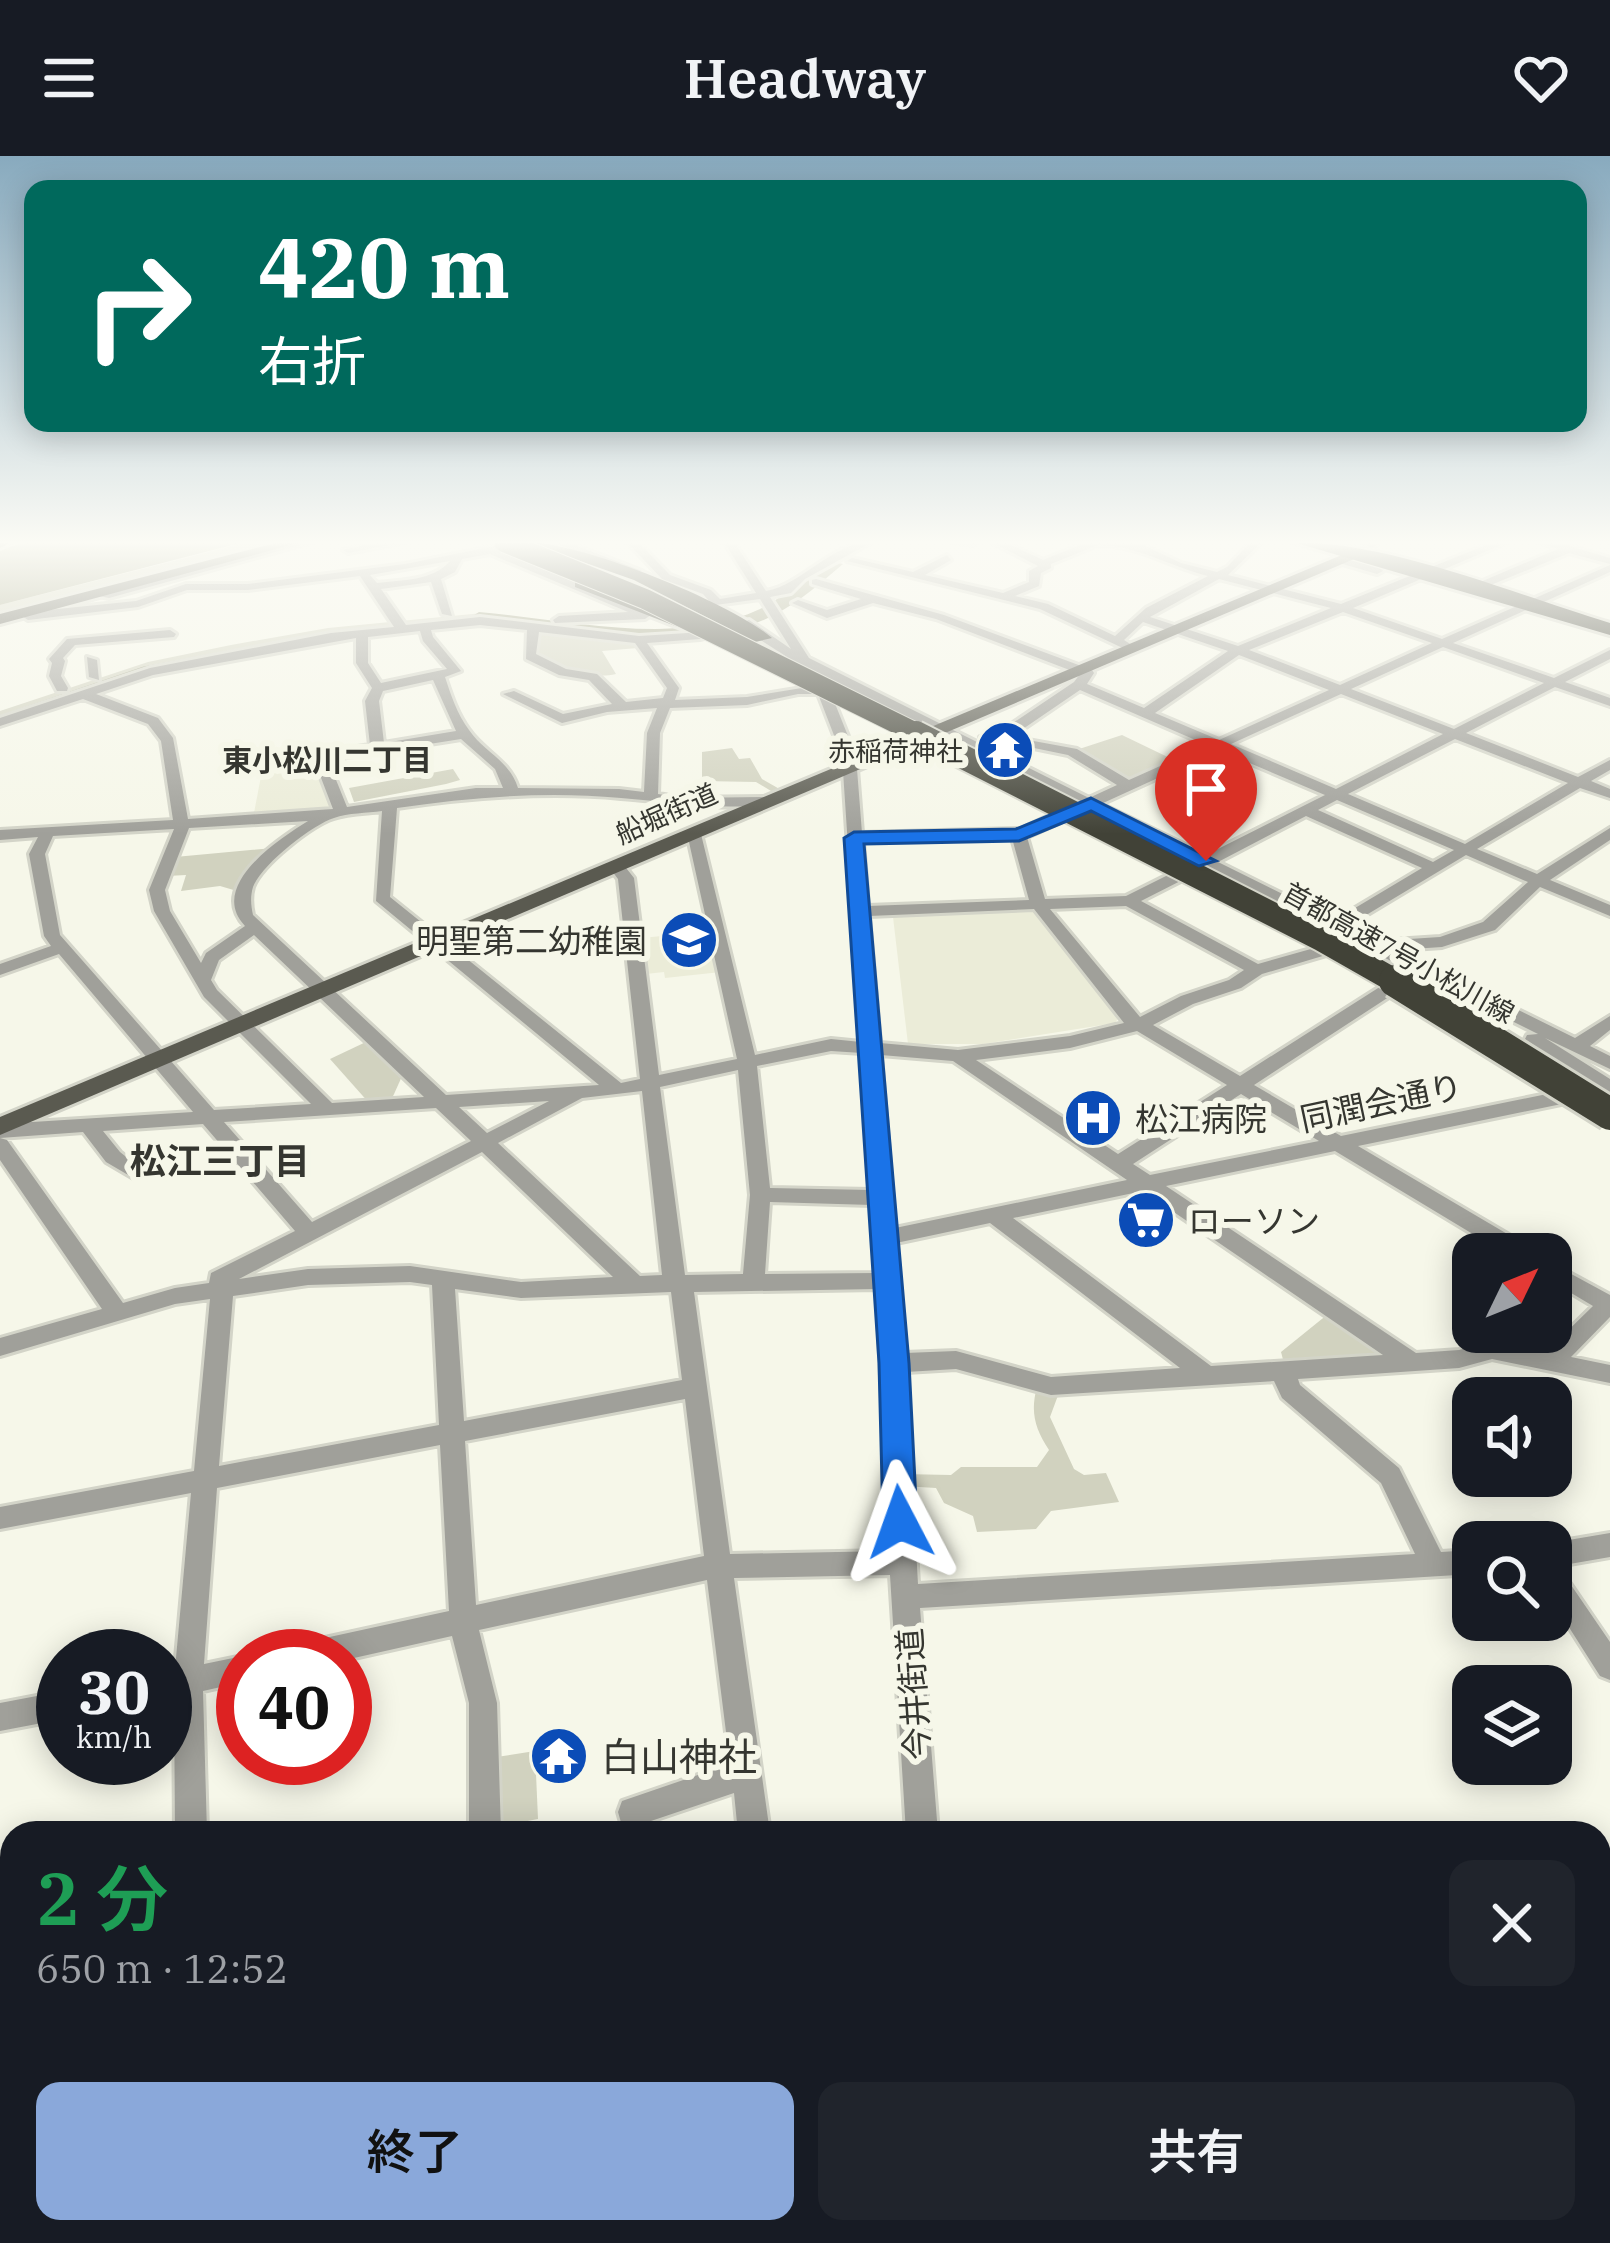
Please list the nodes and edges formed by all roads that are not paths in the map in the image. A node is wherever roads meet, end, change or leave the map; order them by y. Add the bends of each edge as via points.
1 (90, 639) edge
2 (172, 639) edge
3 (261, 639) edge
4 (324, 639) edge
5 (362, 639) edge
6 (428, 639) edge
7 (532, 639) edge
8 (634, 639) edge
9 (646, 639) edge
10 (710, 639) edge
11 (747, 639) edge
12 (755, 639) edge
13 (758, 639) edge
14 (788, 639) edge
15 (993, 639) edge
16 (1113, 639) edge
17 (1126, 639) edge
18 (1137, 639) edge
19 (1207, 639) edge
20 (1264, 639) edge
21 (1433, 639) edge
22 (1451, 639) edge
23 (639, 640) junction
24 (1443, 643) junction
25 (1122, 644) junction
26 (1238, 650) junction
27 (1610, 654) edge
28 (178, 655) junction
29 (800, 659) junction
30 (92, 660) dead end
31 (1585, 667) junction
32 (780, 668) joint
33 (1079, 676) junction
34 (1610, 676) edge
35 (95, 677) junction
36 (439, 678) junction
37 (1555, 682) junction
38 (378, 688) junction
39 (73, 690) junction
40 (823, 690) junction
41 (1340, 690) junction
42 (509, 694) dead end
43 (1610, 702) edge
44 (622, 706) junction
45 (668, 706) junction
46 (0, 709) edge
47 (1147, 712) junction
48 (0, 722) edge
49 (937, 728) junction
50 (464, 734) junction
51 (1454, 734) junction
52 (914, 737) junction
53 (988, 737) junction
54 (964, 741) junction
55 (1224, 743) junction
56 (377, 746) junction
57 (850, 764) junction
58 (1610, 764) edge
59 (1579, 782) junction
60 (1129, 786) junction
61 (511, 792) junction
62 (1339, 793) junction
63 (1610, 794) edge
64 (650, 797) junction
65 (765, 801) junction
66 (390, 803) junction
67 (1091, 803) junction
68 (1306, 810) junction
69 (333, 814) junction
70 (1063, 814) junction
71 (180, 826) junction
72 (695, 833) junction
73 (1610, 833) edge
74 (0, 835) edge
75 (47, 835) junction
76 (1019, 835) junction
77 (854, 838) junction
78 (1466, 849) junction
79 (1206, 861) junction
80 (617, 867) junction
81 (1432, 867) junction
82 (1178, 874) junction
83 (1539, 880) junction
84 (1129, 901) junction
85 (1038, 904) junction
86 (859, 911) junction
87 (1610, 911) edge
88 (1336, 926) junction
89 (254, 927) junction
90 (438, 944) junction
91 (1372, 945) junction
92 (63, 947) junction
93 (1324, 950) junction
94 (0, 970) edge
95 (1256, 970) junction
96 (201, 982) junction
97 (1448, 983) junction
98 (1392, 987) junction
99 (324, 992) junction
100 (1610, 1021) edge
101 (245, 1025) junction
102 (1139, 1025) junction
103 (1576, 1047) junction
104 (869, 1048) junction
105 (958, 1056) junction
106 (162, 1061) junction
107 (747, 1062) junction
108 (1610, 1063) edge
109 (653, 1083) junction
110 (1238, 1085) junction
111 (1610, 1087) edge
112 (617, 1090) junction
113 (580, 1093) junction
114 (1564, 1096) junction
115 (1610, 1099) edge
116 (442, 1102) junction
117 (329, 1111) junction
118 (1610, 1114) edge
119 (212, 1119) junction
120 (90, 1127) junction
121 (1610, 1127) edge
122 (0, 1129) edge
123 (484, 1143) junction
124 (1338, 1144) junction
125 (0, 1145) edge
126 (1118, 1164) junction
127 (135, 1172) dead end
128 (1147, 1184) junction
129 (760, 1196) junction
130 (880, 1198) junction
131 (995, 1216) junction
132 (308, 1232) junction
133 (1488, 1233) edge
134 (883, 1238) junction
135 (443, 1278) junction
136 (886, 1281) junction
137 (753, 1282) junction
138 (679, 1283) junction
139 (1572, 1283) edge
140 (635, 1284) junction
141 (222, 1288) junction
142 (1609, 1305) edge
143 (118, 1312) junction
144 (0, 1347) edge
145 (1410, 1361) junction
146 (1552, 1361) junction
147 (894, 1363) junction
148 (1282, 1369) junction
149 (1610, 1374) edge
150 (1207, 1376) junction
151 (692, 1388) junction
152 (454, 1434) junction
153 (204, 1481) junction
154 (0, 1518) edge
155 (1610, 1544) edge
156 (1572, 1551) edge
157 (903, 1563) junction
158 (1452, 1564) edge
159 (1434, 1565) junction
160 (715, 1566) junction
161 (906, 1597) junction
162 (1572, 1608) edge
163 (463, 1622) junction
164 (184, 1629) edge
165 (372, 1641) edge
166 (1610, 1667) edge
167 (36, 1710) edge
168 (0, 1717) edge
169 (745, 1774) junction
170 (187, 1785) edge
171 (190, 1821) edge
172 (485, 1821) edge
173 (636, 1821) edge
174 (752, 1821) edge
175 (921, 1821) edge

1 - 39 street via 71,642 55,659 56,676
2 - 28 street
3 - 28 street
4 - 39 street
5 - 38 street via 362,663
6 - 36 street via 457,668
7 - 44 street via 530,656 593,677
8 - 23 street
9 - 23 street
10 - 118 highway, 首都高速7号小松川線, bridge via 1321,940
11 - 32 highway
12 - 29 street
13 - 115 highway, 首都高速7号小松川線 via 1332,934
14 - 29 street
15 - 33 street
16 - 25 street
17 - 25 street
18 - 25 main road, 船堀街道
19 - 26 street
20 - 26 street
21 - 24 street
22 - 24 street
23 - 45 street via 673,688
24 - 37 street
24 - 41 street
25 - 33 main road, 船堀街道
26 - 41 street
26 - 47 street
27 - 31 street
28 - 35 street
29 - 40 street
29 - 49 street
30 - 35 street
31 - 34 street
31 - 37 street
32 - 40 street
33 - 47 street
33 - 49 main road, 船堀街道
33 - 53 street via 1012,730
35 - 39 street
36 - 38 street
36 - 50 street
37 - 43 street
37 - 51 street
38 - 56 street
39 - 46 street
39 - 48 street
39 - 71 street via 153,721 163,733 174,758
40 - 45 street
40 - 52 street
40 - 57 street, 今井街道
41 - 51 street
41 - 55 street
42 - 44 street via 562,719
44 - 45 street
45 - 64 street via 654,728 658,765
47 - 55 street
49 - 52 main road, 船堀街道
49 - 54 street
50 - 56 street
50 - 61 street via 503,770
51 - 59 street
51 - 62 street
52 - 57 main road, 船堀街道
52 - 70 street
53 - 54 street
53 - 60 street via 1072,752
54 - 67 street
55 - 60 street
55 - 62 street
56 - 69 street via 320,757
57 - 65 main road, 船堀街道
57 - 77 street, 今井街道
58 - 59 street
59 - 63 street
59 - 78 street
60 - 67 street
61 - 64 street
61 - 66 street
62 - 68 street
62 - 78 street
64 - 65 street
65 - 72 main road, 船堀街道
66 - 69 street
66 - 90 street via 382,898
67 - 70 street
67 - 79 street
68 - 79 street
68 - 81 street
69 - 71 street
69 - 89 street via 277,847 246,886 242,909
70 - 76 street
70 - 82 street
71 - 75 street
71 - 96 street via 157,890
72 - 80 main road, 船堀街道
72 - 107 street
73 - 83 street
74 - 75 street
75 - 92 street via 37,854 52,936
76 - 77 street
76 - 85 street
77 - 86 street, 今井街道
78 - 81 street
78 - 83 street
79 - 82 street
79 - 88 street
80 - 90 main road, 船堀街道
80 - 109 street via 626,878
81 - 88 street
82 - 84 street
82 - 93 street
83 - 87 street
83 - 91 street via 1489,926 1442,941
84 - 85 street
84 - 95 street
85 - 86 street
85 - 102 street
86 - 104 street, 今井街道
88 - 91 street
89 - 96 street via 212,957
89 - 99 street
90 - 99 main road, 船堀街道
90 - 112 street
91 - 93 street
91 - 97 street
92 - 94 street
92 - 106 street
93 - 95 street
93 - 98 street
95 - 102 street
96 - 101 street
97 - 103 street
97 - 111 street
98 - 110 street
98 - 114 street
99 - 101 main road, 船堀街道
99 - 116 street
100 - 103 street
101 - 106 main road, 船堀街道
101 - 117 street
102 - 105 street
102 - 110 street
103 - 108 street
104 - 105 street
104 - 107 street via 831,1045
104 - 130 street, 今井街道
105 - 126 street
106 - 119 street
106 - 122 main road, 船堀街道
107 - 109 street
107 - 129 street
109 - 112 street
109 - 138 street
110 - 124 street
110 - 126 street
111 - 114 street, 同潤会通り
112 - 113 street
113 - 116 street
113 - 123 street
114 - 121 street
114 - 124 street, 同潤会通り
116 - 117 street
116 - 123 street
117 - 119 street
119 - 120 street
119 - 132 street
120 - 122 street
120 - 127 street
123 - 132 street
123 - 140 street
124 - 128 street, 同潤会通り
124 - 133 street
125 - 143 street
126 - 128 street
128 - 131 street, 同潤会通り
128 - 145 street
129 - 130 street
129 - 137 street
130 - 134 street, 今井街道
131 - 134 street, 同潤会通り
131 - 150 street
132 - 141 street via 219,1279
134 - 136 street, 今井街道
135 - 140 street via 521,1290
135 - 141 street via 355,1274
135 - 152 street
136 - 137 street
136 - 147 street, 今井街道
137 - 138 street
138 - 140 street
138 - 151 street
139 - 142 street
141 - 143 street
141 - 153 street
142 - 146 street
143 - 144 street
145 - 146 street via 1492,1350
145 - 148 street
146 - 149 street
147 - 150 street via 956,1360 1051,1386
147 - 157 street, 今井街道
148 - 150 street
148 - 159 street via 1290,1391 1390,1476
151 - 152 street
151 - 160 street
152 - 153 street
152 - 163 street
153 - 154 street
153 - 164 street
155 - 156 street
157 - 160 street
157 - 161 street, 今井街道
158 - 159 street
159 - 161 street
160 - 163 street
160 - 169 street
161 - 175 street, 今井街道
162 - 166 street
163 - 165 street
163 - 172 street via 483,1703
167 - 168 street
169 - 173 street via 633,1812
169 - 174 street
170 - 171 street

